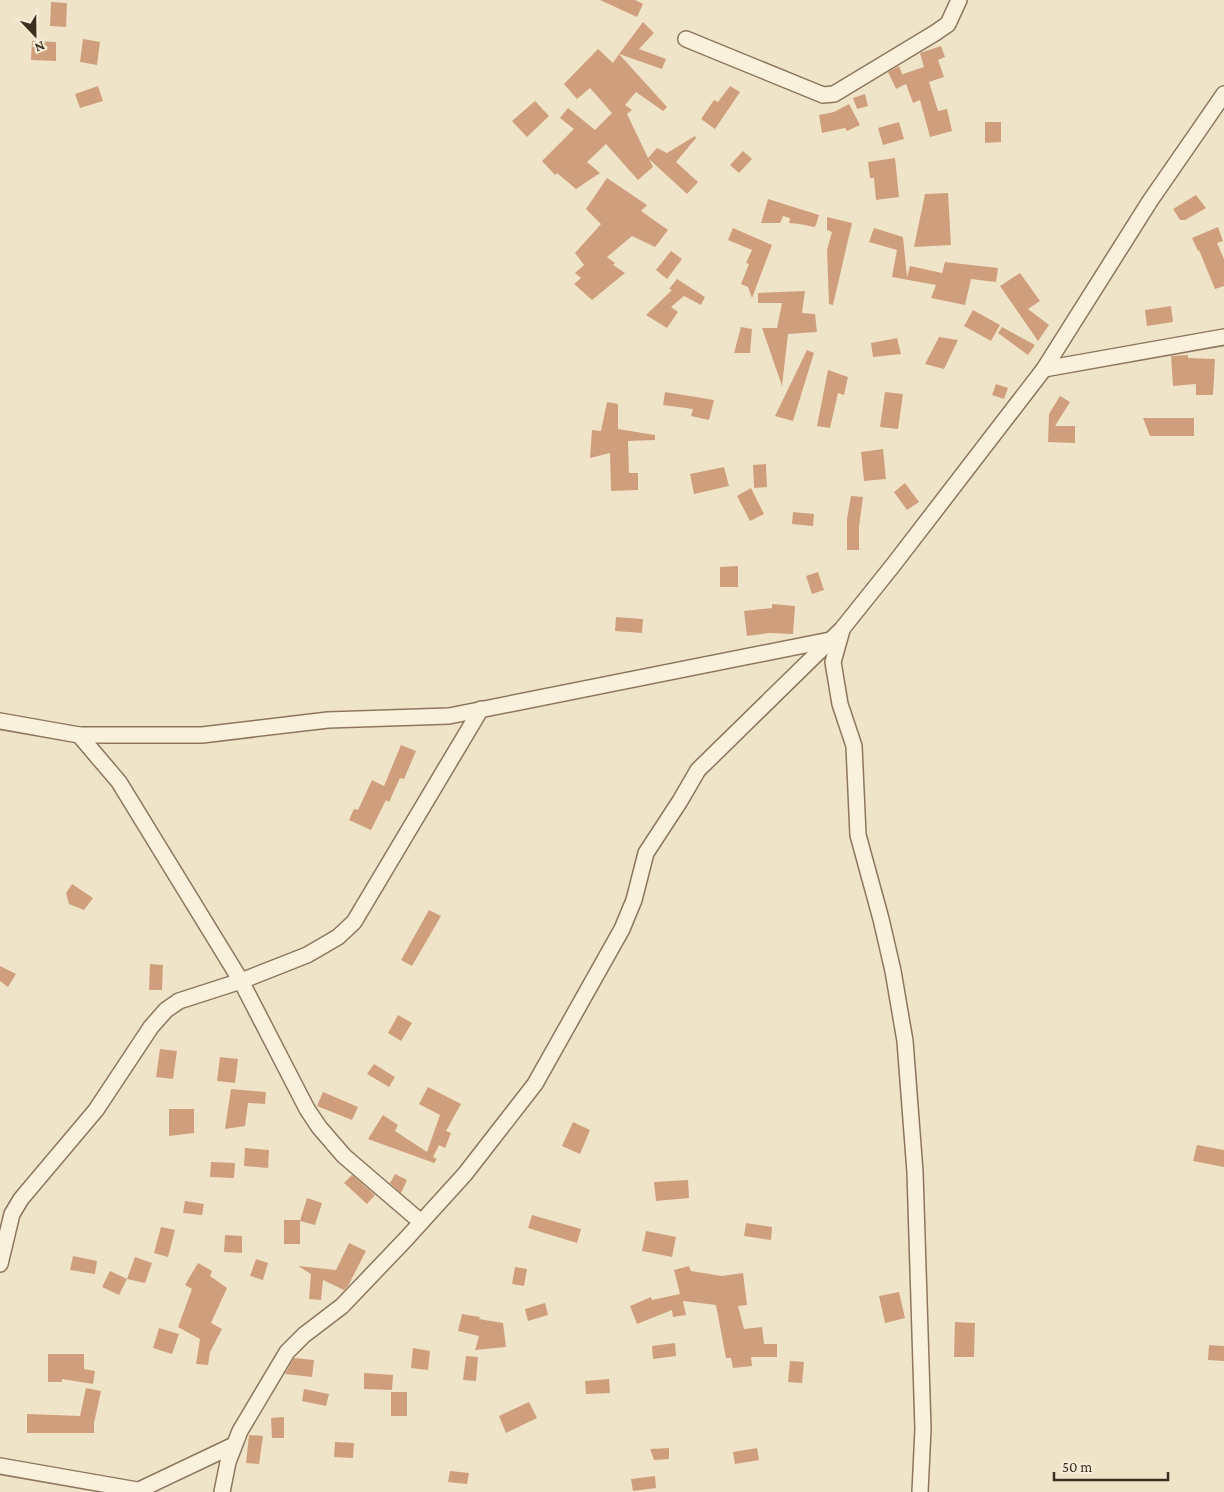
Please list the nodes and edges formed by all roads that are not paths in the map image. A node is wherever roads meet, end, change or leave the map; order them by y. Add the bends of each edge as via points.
1 (959, 0) edge
2 (686, 39) dead end
3 (1224, 94) edge
4 (1224, 337) edge
5 (1044, 369) junction
6 (842, 628) junction
7 (830, 640) junction
8 (481, 709) junction
9 (0, 721) edge
10 (79, 735) junction
11 (241, 981) junction
12 (421, 1222) junction
13 (0, 1264) edge
14 (234, 1445) junction
15 (0, 1466) edge
16 (136, 1491) edge
17 (222, 1492) edge
18 (920, 1492) edge

1 - 2 street via 948,24 834,94 823,95
3 - 5 street via 1150,201
4 - 5 street
5 - 6 street
6 - 7 street
6 - 18 street via 834,662 840,704 854,746 858,835 893,971 905,1041 915,1172 922,1429
7 - 8 street
7 - 12 street via 698,770 646,853 634,900 622,929 534,1084 465,1174
8 - 10 street via 450,716 328,720 202,735
8 - 11 street via 354,922 338,938 307,955
9 - 10 street
10 - 11 street via 119,782
11 - 12 street via 307,1110 320,1128 344,1156
11 - 13 street via 179,1001 151,1027 96,1110 12,1214
12 - 14 street via 342,1306 287,1352
14 - 16 street
14 - 17 street
15 - 16 street

